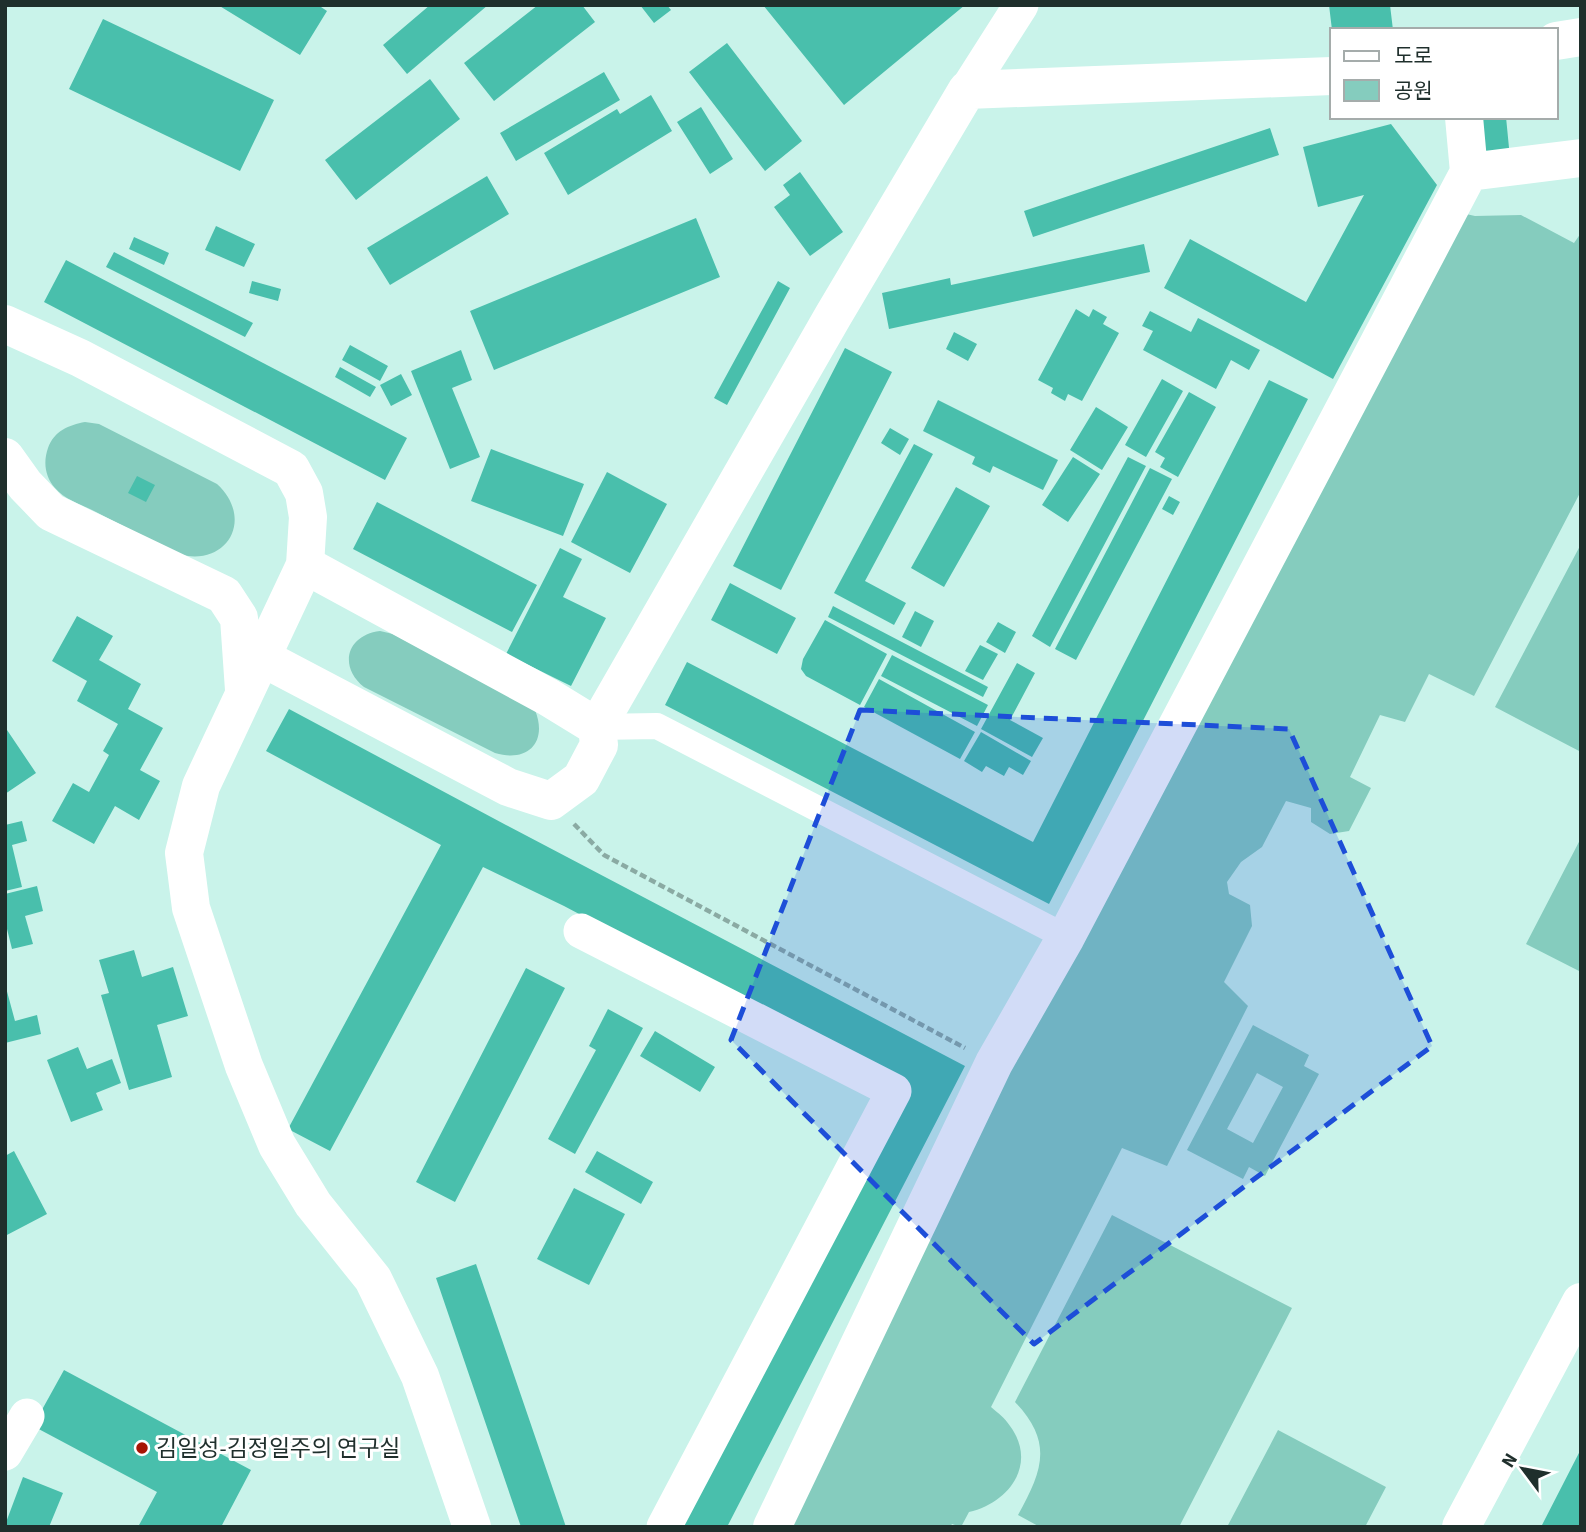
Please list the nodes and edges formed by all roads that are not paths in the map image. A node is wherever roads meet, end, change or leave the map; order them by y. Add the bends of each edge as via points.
1 (1021, 5) edge
2 (1581, 37) edge
3 (1558, 41) edge
4 (1330, 76) edge
5 (967, 90) junction
6 (1464, 119) edge
7 (1581, 158) edge
8 (1469, 172) junction
9 (5, 324) edge
10 (5, 457) edge
11 (305, 565) junction
12 (261, 657) junction
13 (245, 695) junction
14 (597, 727) junction
15 (581, 931) dead end
16 (1066, 937) junction
17 (1581, 1302) edge
18 (27, 1416) dead end
19 (5, 1453) edge
20 (472, 1527) edge
21 (664, 1527) edge
22 (772, 1527) edge
23 (1461, 1527) edge

1 - 5 street
2 - 3 street
4 - 5 street
5 - 14 street
6 - 8 street
7 - 8 street
8 - 16 street
9 - 11 street via 80,358 290,470 304,494 308,516
10 - 13 street via 51,512 224,595 239,618
11 - 12 street
11 - 14 street
12 - 13 street
12 - 14 street via 508,787 551,801 580,779 598,745
13 - 20 street via 201,786 184,853 191,908 244,1066 277,1145 313,1204 373,1279 420,1376
14 - 16 street via 657,726
15 - 21 street via 894,1091
16 - 22 street via 994,1063
17 - 23 street
18 - 19 street

